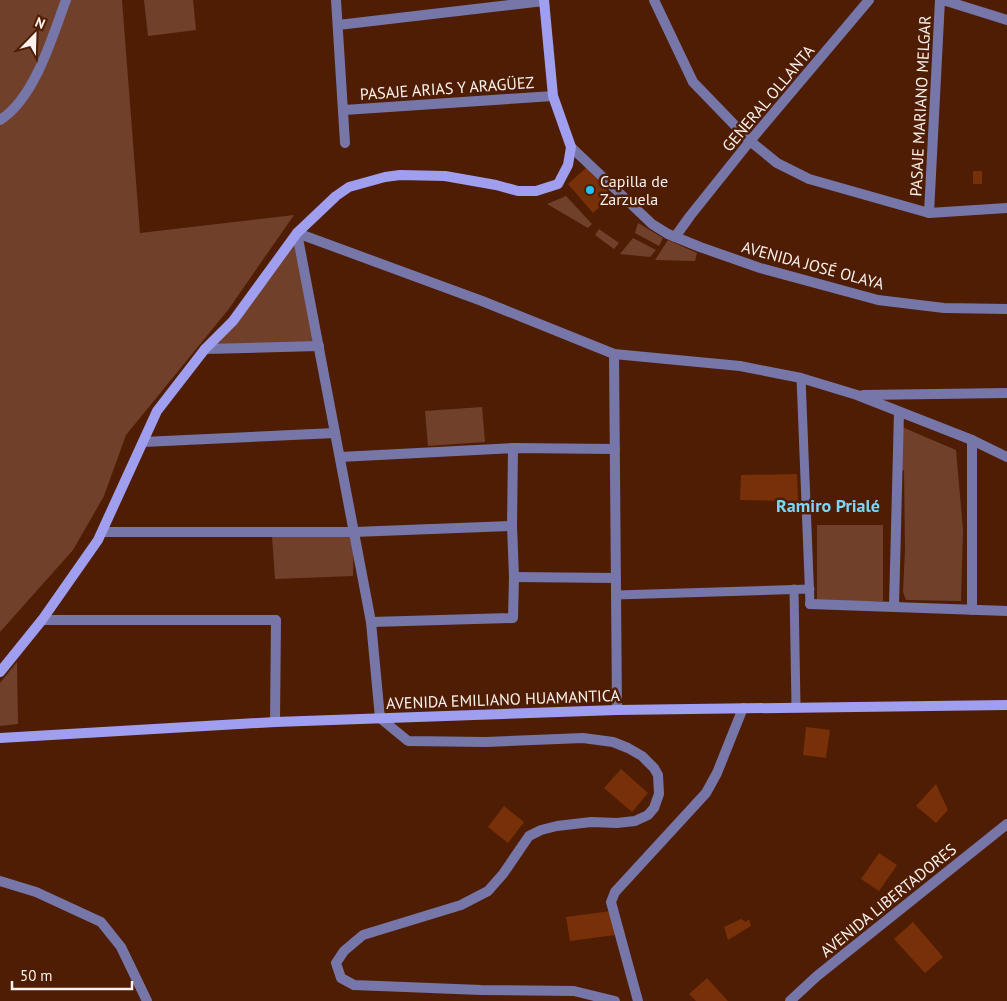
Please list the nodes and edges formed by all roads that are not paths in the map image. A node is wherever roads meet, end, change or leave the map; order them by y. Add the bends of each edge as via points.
1 (66, 0) edge
2 (336, 0) edge
3 (544, 0) edge
4 (654, 0) edge
5 (869, 0) edge
6 (942, 0) edge
7 (1007, 20) edge
8 (338, 25) junction
9 (553, 96) junction
10 (344, 110) junction
11 (0, 120) edge
12 (750, 142) junction
13 (345, 143) dead end
14 (571, 147) junction
15 (1007, 208) edge
16 (929, 213) junction
17 (297, 233) junction
18 (675, 237) junction
19 (1007, 309) edge
20 (319, 346) junction
21 (205, 349) junction
22 (614, 354) junction
23 (800, 378) junction
24 (1007, 393) edge
25 (858, 395) junction
26 (899, 412) junction
27 (335, 433) junction
28 (972, 440) junction
29 (143, 442) junction
30 (513, 448) junction
31 (615, 449) junction
32 (340, 457) junction
33 (1007, 457) edge
34 (512, 526) junction
35 (102, 532) junction
36 (354, 532) junction
37 (514, 577) junction
38 (616, 578) junction
39 (794, 589) junction
40 (810, 589) junction
41 (616, 595) junction
42 (810, 604) joint
43 (894, 606) junction
44 (972, 610) junction
45 (1007, 610) edge
46 (42, 620) junction
47 (371, 622) junction
48 (0, 672) edge
49 (1007, 705) edge
50 (796, 707) junction
51 (743, 708) junction
52 (617, 710) junction
53 (380, 718) junction
54 (275, 722) junction
55 (0, 738) edge
56 (1007, 824) edge
57 (0, 881) edge
58 (146, 1001) edge
59 (615, 1001) edge
60 (638, 1001) edge
61 (790, 1001) edge

1 - 11 street via 45,57 23,98
2 - 8 street
3 - 8 street
3 - 9 street
4 - 12 street via 693,82
5 - 12 street, GENERAL OLLANTA
6 - 7 street
6 - 16 street, PASAJE MARIANO MELGAR
8 - 10 street
9 - 10 street, PASAJE ARIAS Y ARAGÜEZ
9 - 14 street
10 - 13 street
12 - 16 street via 777,163 809,178
12 - 18 street, GENERAL OLLANTA
14 - 17 street via 568,165 558,184 536,191 518,191 426,174 385,177 349,187
14 - 18 street, AVENIDA JOSÉ OLAYA via 646,219
15 - 16 street
17 - 20 street
17 - 21 street via 233,321
17 - 22 street
18 - 19 street, AVENIDA JOSÉ OLAYA via 760,268 878,300 944,308
20 - 21 street
20 - 27 street
21 - 29 street via 157,411
22 - 23 street via 740,366
22 - 31 street
23 - 25 street
23 - 40 lane
24 - 25 street
25 - 26 street
26 - 28 street
26 - 43 street
27 - 29 street
27 - 32 street
28 - 33 street
28 - 44 street
29 - 35 street
30 - 31 street
30 - 32 street
30 - 34 street
31 - 38 street
32 - 36 street
34 - 36 street
34 - 37 street
35 - 36 street
35 - 46 street
36 - 47 street
37 - 38 street
37 - 47 street via 513,618
38 - 41 street
39 - 40 lane
39 - 41 lane
39 - 50 lane
40 - 42 lane
41 - 52 street
42 - 43 street
43 - 44 street
44 - 45 street
46 - 48 street
46 - 54 street via 276,620
47 - 53 street
49 - 50 street, AVENIDA EMILIANO HUAMANTICA
50 - 51 street, AVENIDA EMILIANO HUAMANTICA
51 - 52 street, AVENIDA EMILIANO HUAMANTICA
51 - 60 street via 706,793 615,892 611,902
52 - 53 street, AVENIDA EMILIANO HUAMANTICA
53 - 54 street, AVENIDA EMILIANO HUAMANTICA
53 - 59 street via 408,742 583,738 613,742 642,756 654,768 659,780 659,794 648,815 635,821 556,826 529,836 488,892 461,905 363,935 344,951 336,963 341,978 354,985 574,991
54 - 55 street, AVENIDA EMILIANO HUAMANTICA
56 - 61 street, AVENIDA LIBERTADORES
57 - 58 street via 36,892 101,922 121,947

